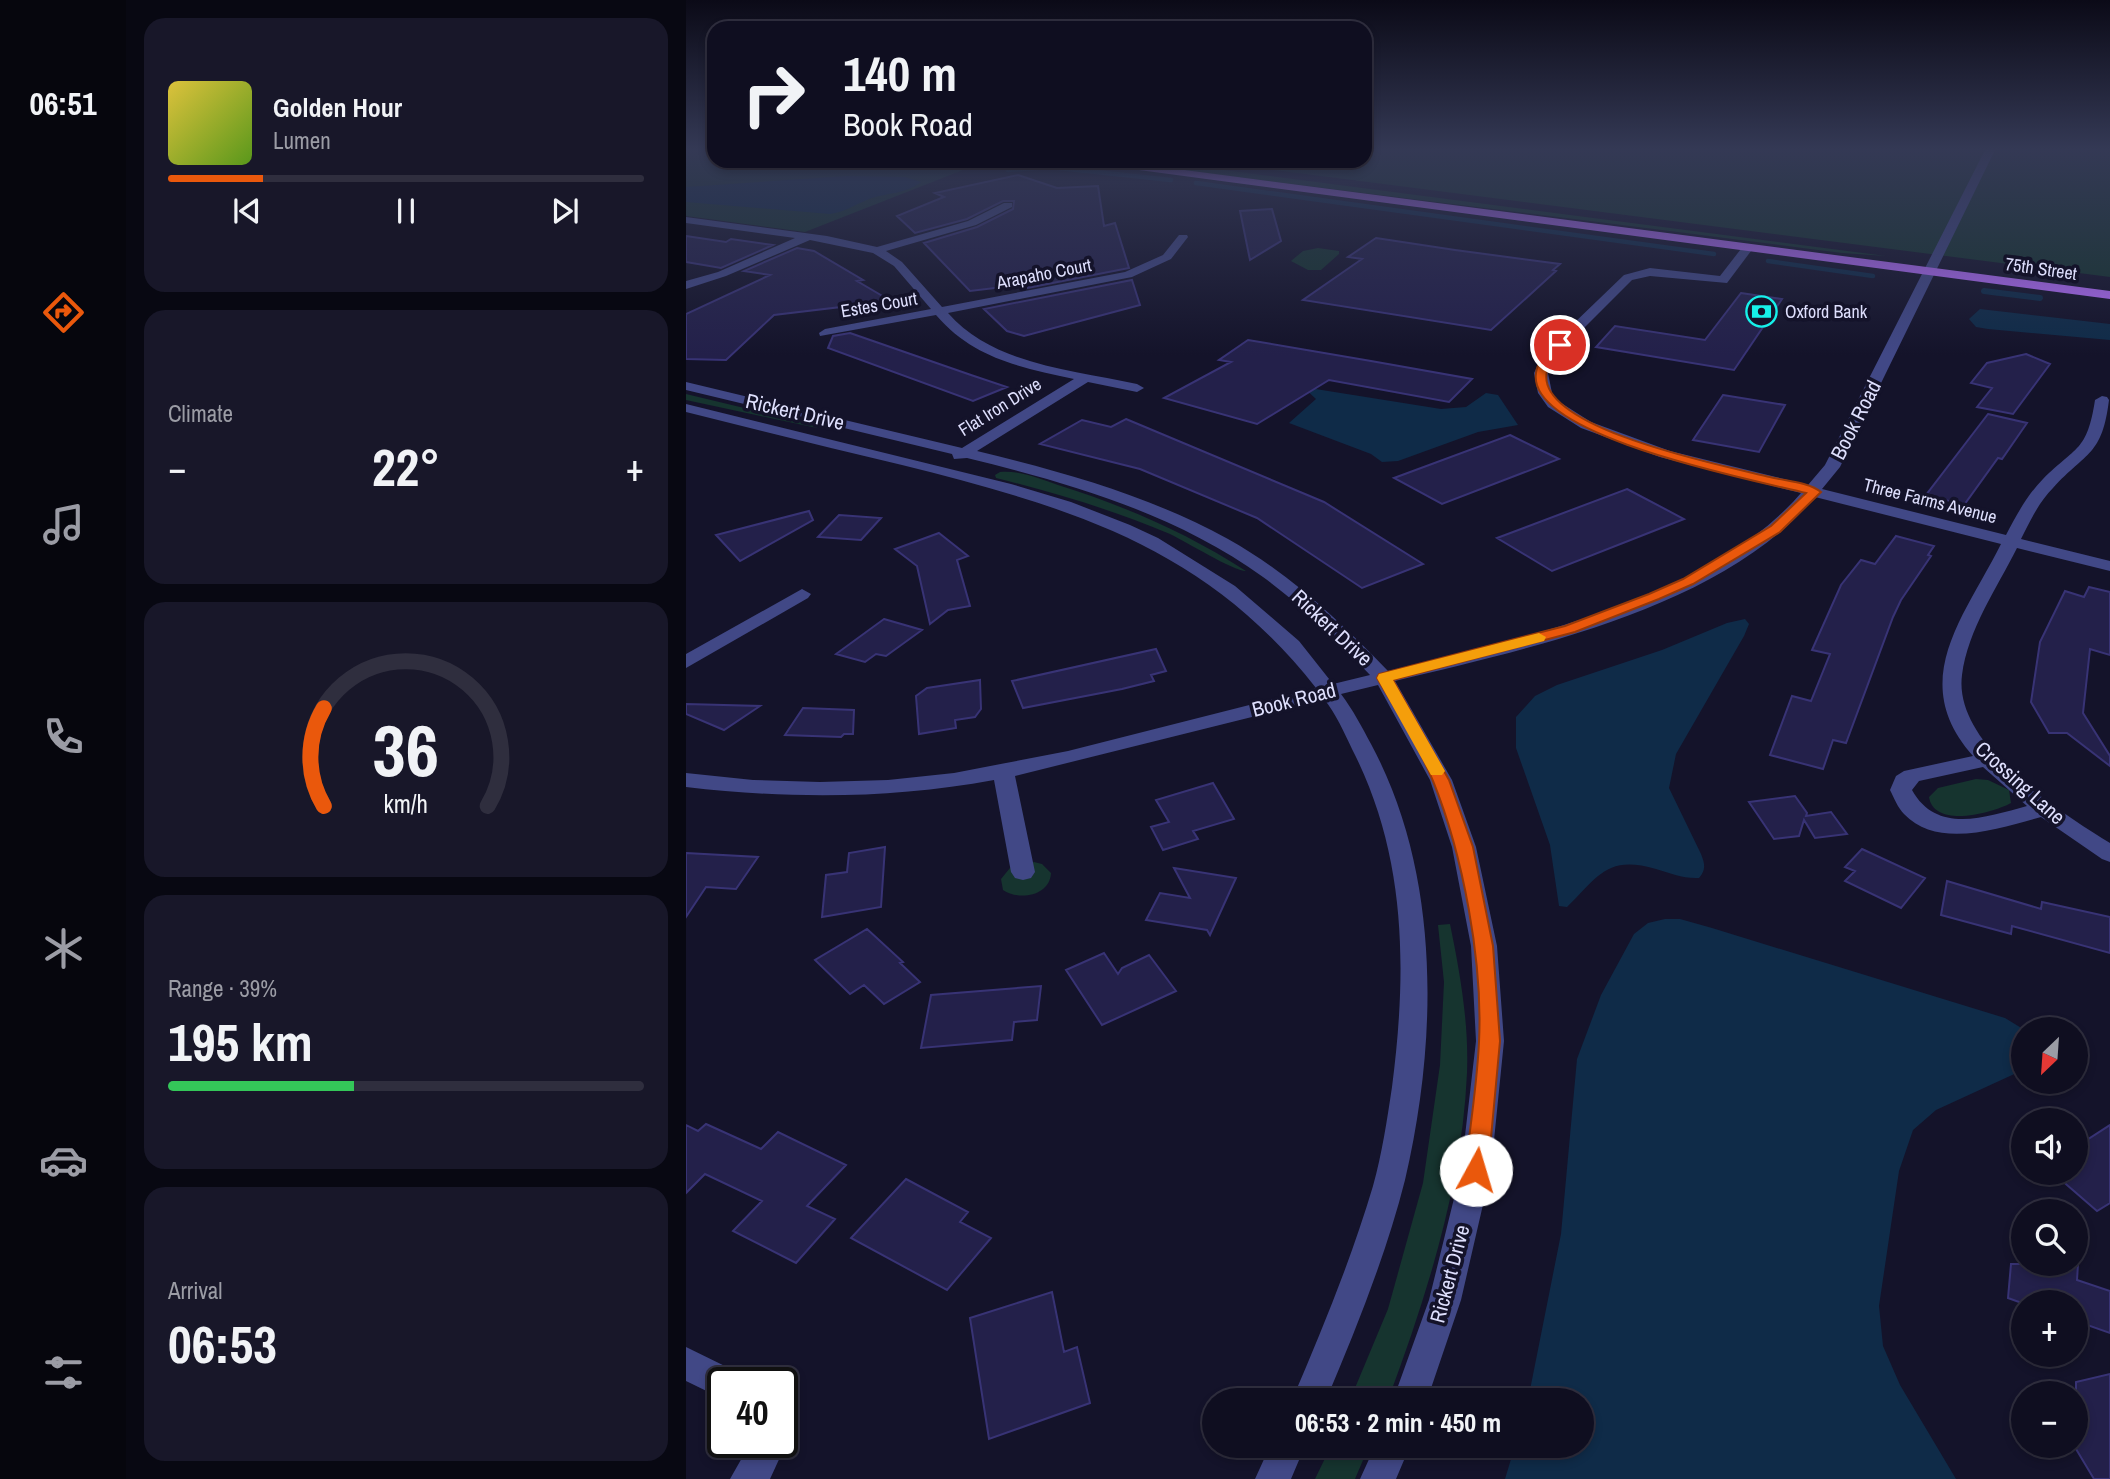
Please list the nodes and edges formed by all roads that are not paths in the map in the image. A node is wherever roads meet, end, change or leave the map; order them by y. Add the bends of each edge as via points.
1 (985, 217) edge
2 (1520, 217) edge
3 (1606, 217) edge
4 (1956, 217) edge
5 (686, 220) edge
6 (808, 236) junction
7 (1183, 237) dead end
8 (1748, 247) junction
9 (1839, 247) dead end
10 (877, 250) junction
11 (1922, 257) dead end
12 (1932, 265) junction
13 (2110, 282) edge
14 (686, 285) edge
15 (2110, 295) edge
16 (939, 312) junction
17 (825, 333) dead end
18 (1084, 377) junction
19 (686, 386) edge
20 (1137, 388) dead end
21 (2102, 400) dead end
22 (686, 408) edge
23 (964, 453) junction
24 (936, 469) junction
25 (1815, 492) junction
26 (2013, 542) junction
27 (2110, 566) edge
28 (802, 594) dead end
29 (686, 662) edge
30 (1384, 678) junction
31 (1332, 691) junction
32 (1988, 759) junction
33 (1003, 769) junction
34 (686, 780) edge
35 (2045, 809) junction
36 (2110, 854) edge
37 (1023, 872) dead end
38 (686, 1363) edge
39 (707, 1374) edge
40 (1314, 1388) edge
41 (1414, 1388) edge
42 (762, 1458) edge
43 (1283, 1458) edge
44 (1388, 1458) edge
45 (748, 1479) edge
46 (1273, 1479) edge
47 (1378, 1479) edge

1 - 10 street
2 - 8 main road, 75th Street
3 - 9 main road
4 - 12 street, Book Road
5 - 6 street
6 - 10 street
6 - 14 street
7 - 16 street, Arapaho Court via 1167,258 1128,275
8 - 12 main road, 75th Street
8 - 25 street, Three Farms Avenue via 1723,280 1650,272 1628,277 1550,354 1541,373 1542,383 1553,404 1611,436
10 - 16 street via 898,264
11 - 12 main road, 75th Street
12 - 13 main road, 75th Street
12 - 15 main road, 75th Street
12 - 25 street, Book Road via 1832,467
16 - 17 street, Estes Court
16 - 18 street via 969,340 996,355
18 - 20 street
18 - 23 street, Flat Iron Drive
19 - 23 street, Rickert Drive
21 - 26 street, Crossing Lane via 2093,441 2042,490
22 - 24 street, Rickert Drive
23 - 24 street, Flat Iron Drive
23 - 30 street, Rickert Drive via 1097,488 1222,543 1301,597
24 - 31 street, Rickert Drive via 1072,508 1163,548 1244,600 1292,643
25 - 26 street, Three Farms Avenue
25 - 30 street, Book Road via 1775,529 1688,582 1654,597 1557,632
26 - 27 street, Three Farms Avenue
26 - 32 street, Crossing Lane via 1967,626 1954,671 1953,706
28 - 29 street
30 - 31 street, Book Road
30 - 41 street, Rickert Drive via 1441,780 1464,847 1484,946 1490,1041 1476,1170 1445,1300
31 - 33 street, Book Road
31 - 40 street, Rickert Drive via 1358,732 1385,796 1406,870 1416,961 1411,1061 1389,1183 1340,1330
32 - 35 street, Crossing Lane
32 - 35 street via 1912,776 1901,790 1909,809 1953,827
33 - 34 street, Book Road via 955,780 856,789 788,790
33 - 37 street
35 - 36 street, Crossing Lane
38 - 39 street
42 - 45 street
43 - 46 street
44 - 47 street

